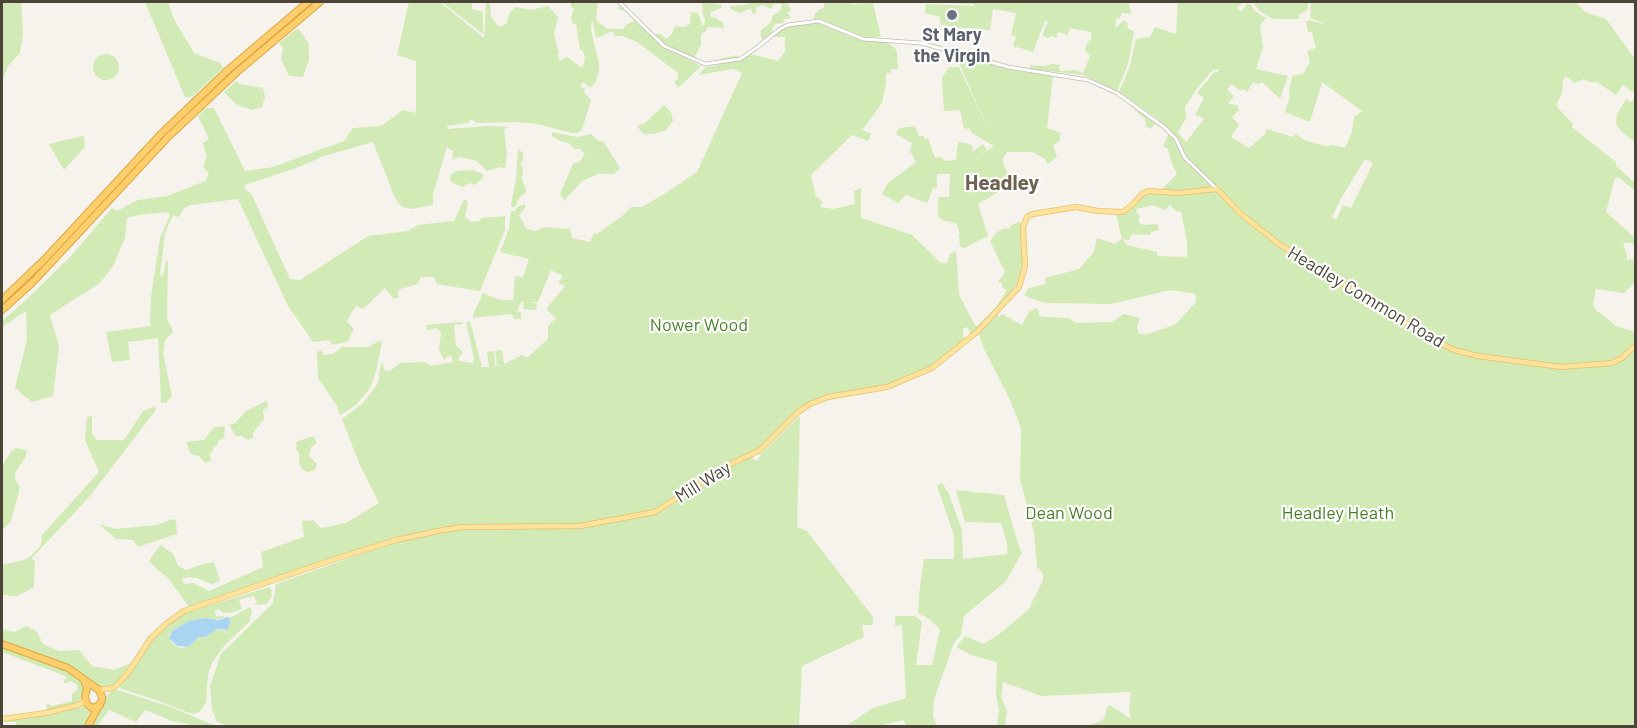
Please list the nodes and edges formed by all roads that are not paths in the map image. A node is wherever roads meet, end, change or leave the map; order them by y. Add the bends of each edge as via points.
1 (308, 2) edge
2 (320, 2) edge
3 (619, 2) edge
4 (1217, 189) junction
5 (2, 300) edge
6 (2, 310) edge
7 (1635, 345) edge
8 (2, 644) edge
9 (84, 679) junction
10 (97, 689) junction
11 (110, 689) junction
12 (87, 691) junction
13 (86, 701) junction
14 (101, 702) junction
15 (92, 708) junction
16 (2, 719) edge
17 (89, 724) edge

1 - 5 highway via 161,134
2 - 6 highway via 168,137
3 - 4 street via 664,45 705,64 740,59 780,29 819,21 863,39 921,43 1008,67 1093,81 1164,127 1176,139 1185,158
4 - 7 main road, Headley Common Road via 1279,244 1454,350 1561,367 1612,363
4 - 11 main road, Mill Way via 1148,191 1123,212 1074,207 1029,216 1023,227 1025,266 1021,283 975,334 932,368 914,377 810,404 760,450 655,512 580,526 463,527 396,540 335,558 184,611 159,630 128,673
8 - 9 highway via 68,668
9 - 10 highway
9 - 12 highway
10 - 11 main road
10 - 12 highway
10 - 14 highway
11 - 14 main road, Mill Way
12 - 13 highway
13 - 15 highway
13 - 16 main road via 46,713
14 - 15 highway
14 - 17 highway
15 - 17 highway

